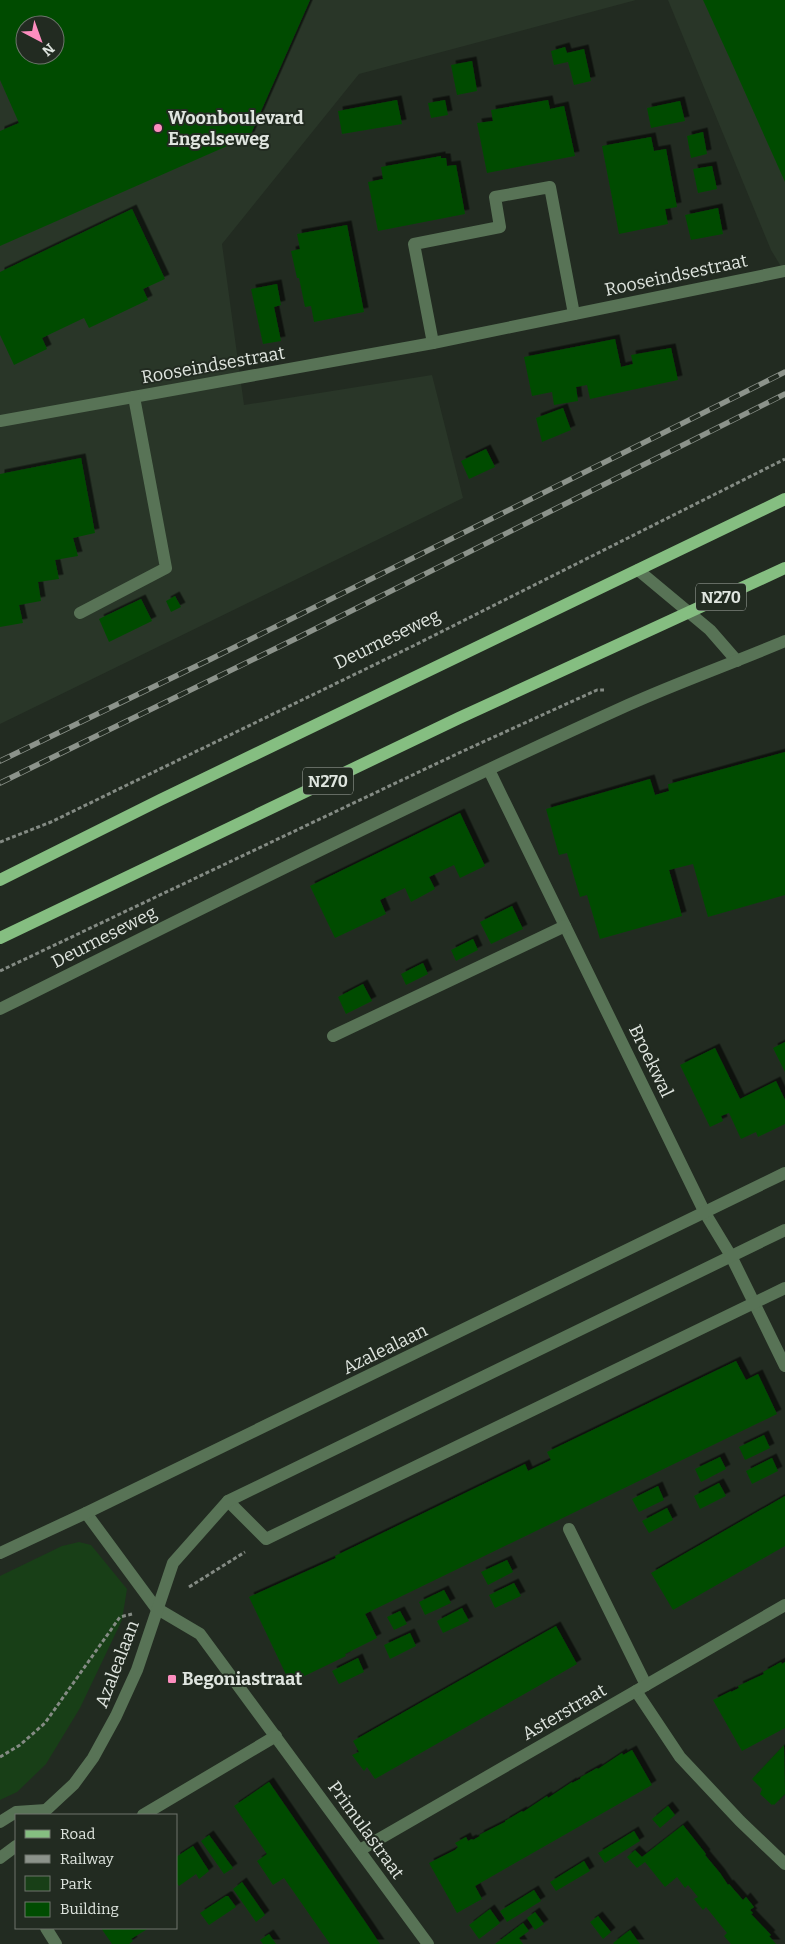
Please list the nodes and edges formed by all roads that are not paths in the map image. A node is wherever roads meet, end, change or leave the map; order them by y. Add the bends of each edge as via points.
1 (785, 271) edge
2 (574, 314) junction
3 (433, 343) junction
4 (134, 397) junction
5 (0, 421) edge
6 (785, 498) edge
7 (785, 568) edge
8 (638, 570) junction
9 (690, 612) junction
10 (80, 613) dead end
11 (785, 640) edge
12 (737, 661) junction
13 (489, 770) junction
14 (0, 880) edge
15 (565, 926) junction
16 (0, 938) edge
17 (0, 1009) edge
18 (333, 1036) dead end
19 (785, 1174) edge
20 (705, 1212) junction
21 (785, 1230) edge
22 (731, 1256) junction
23 (785, 1288) edge
24 (754, 1302) junction
25 (785, 1366) edge
26 (228, 1501) junction
27 (86, 1513) junction
28 (569, 1528) dead end
29 (0, 1553) edge
30 (785, 1605) edge
31 (156, 1608) junction
32 (641, 1688) junction
33 (276, 1736) junction
34 (44, 1812) edge
35 (145, 1814) edge
36 (0, 1822) edge
37 (15, 1847) edge
38 (360, 1850) junction
39 (0, 1858) edge
40 (785, 1864) edge
41 (47, 1929) edge
42 (56, 1944) edge
43 (428, 1944) edge

1 - 2 street, Rooseindsestraat
2 - 3 street, Rooseindsestraat
2 - 3 street via 550,187 495,197 500,227 414,244
3 - 4 street, Rooseindsestraat
4 - 5 street, Rooseindsestraat
4 - 10 street via 166,568
6 - 8 main road
7 - 9 main road, N270
8 - 9 street
8 - 14 main road
9 - 12 street
9 - 16 main road, N270 via 459,718
11 - 12 street, Deurneseweg
12 - 13 street, Deurneseweg via 630,705
13 - 15 street, Broekwal
13 - 17 street, Deurneseweg via 258,879
15 - 18 street
15 - 20 street, Broekwal
19 - 20 street, Azalealaan
20 - 22 street, Broekwal
20 - 27 street, Azalealaan
21 - 22 street, Azalealaan
22 - 24 street, Broekwal
22 - 26 street, Azalealaan
23 - 24 street
24 - 25 street, Broekwal
24 - 26 street via 266,1539
26 - 31 street, Azalealaan via 173,1563
27 - 29 street, Azalealaan
27 - 31 street
28 - 32 street
30 - 32 street, Asterstraat
31 - 33 street, Primulastraat via 200,1634
31 - 34 street, Azalealaan via 137,1670 93,1758 74,1784
32 - 38 street, Asterstraat
32 - 40 street via 680,1756 740,1822
33 - 35 street
33 - 38 street, Primulastraat
34 - 36 street, Azalealaan via 16,1812
37 - 39 street
38 - 43 street, Primulastraat
41 - 42 street

